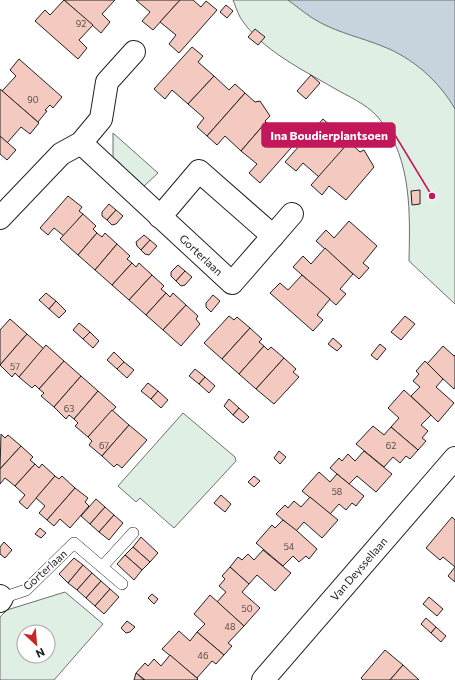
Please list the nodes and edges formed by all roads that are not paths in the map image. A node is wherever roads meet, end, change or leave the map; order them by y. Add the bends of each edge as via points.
1 (134, 52) dead end
2 (81, 144) junction
3 (292, 214) dead end
4 (160, 217) junction
5 (0, 218) edge
6 (273, 236) junction
7 (455, 458) edge
8 (133, 533) dead end
9 (102, 567) junction
10 (122, 584) dead end
11 (1, 599) edge
12 (263, 680) edge

1 - 2 street via 107,82 101,119
2 - 4 street, Gorterlaan
2 - 5 street via 61,154
3 - 6 street, Gorterlaan
4 - 6 street via 199,171
4 - 6 street, Gorterlaan via 232,283
7 - 12 street, Van Deyssellaan
8 - 9 lane
9 - 10 lane, Gorterlaan
9 - 11 lane, Gorterlaan via 74,543 26,590

